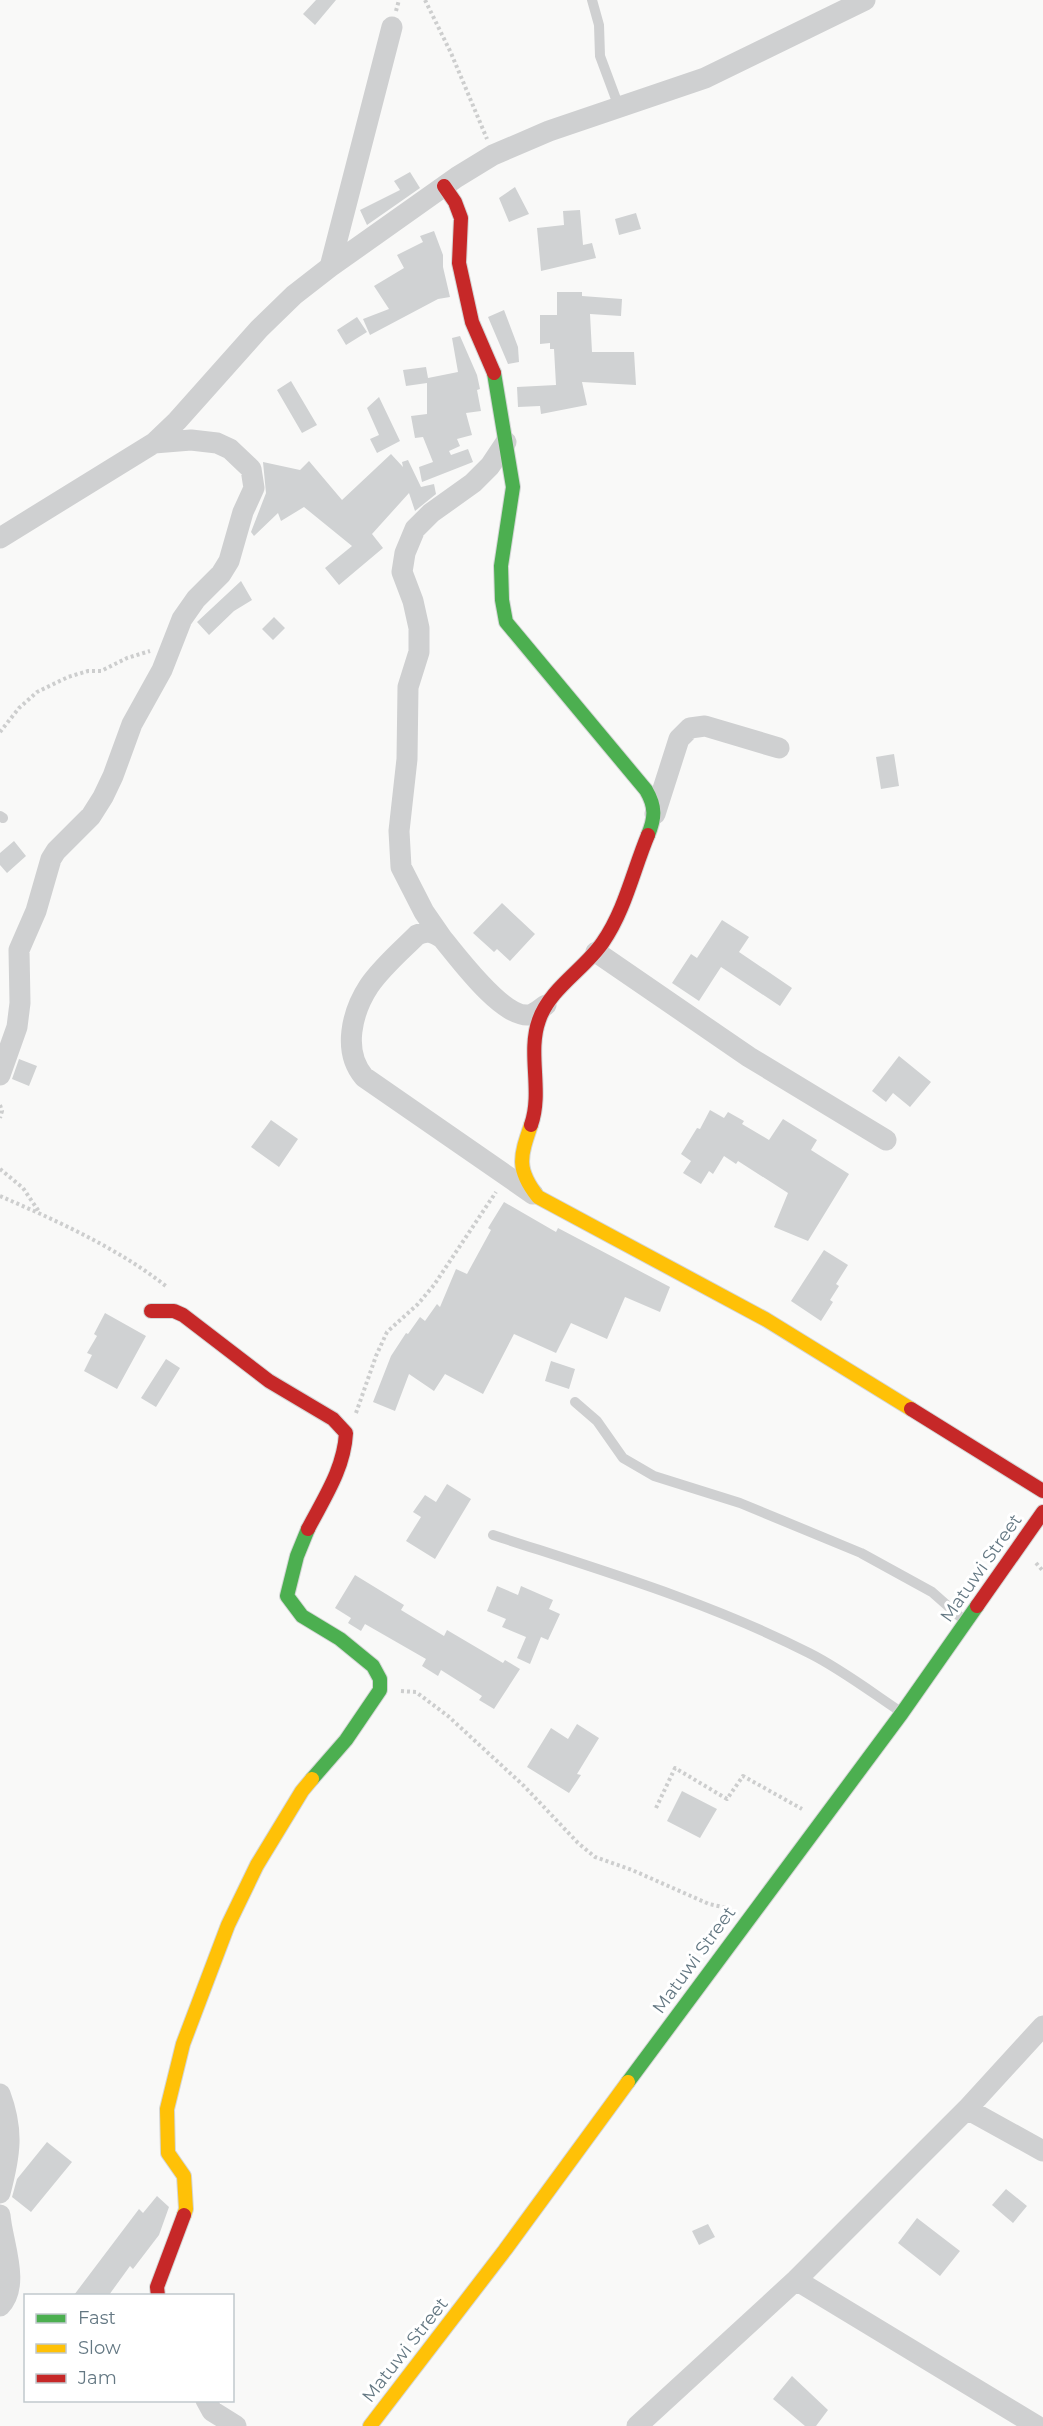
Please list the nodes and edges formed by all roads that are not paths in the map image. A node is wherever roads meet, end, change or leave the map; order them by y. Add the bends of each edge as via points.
1 (592, 0) edge
2 (865, 0) edge
3 (392, 27) dead end
4 (619, 107) junction
5 (444, 186) junction
6 (330, 267) junction
7 (506, 442) junction
8 (154, 443) junction
9 (0, 538) edge
10 (779, 748) dead end
11 (655, 814) junction
12 (442, 938) junction
13 (596, 952) junction
14 (546, 1005) junction
15 (0, 1075) edge
16 (886, 1140) dead end
17 (538, 1197) junction
18 (151, 1311) dead end
19 (575, 1401) dead end
20 (1043, 1491) edge
21 (1043, 1512) edge
22 (493, 1535) dead end
23 (966, 1622) junction
24 (902, 1713) junction
25 (1043, 2026) edge
26 (0, 2094) edge
27 (967, 2109) junction
28 (1043, 2151) edge
29 (0, 2193) edge
30 (0, 2226) edge
31 (796, 2280) junction
32 (158, 2294) edge
33 (0, 2306) edge
34 (207, 2402) edge
35 (237, 2426) edge
36 (370, 2426) edge
37 (637, 2426) edge
38 (1037, 2426) edge

1 - 4 lane via 599,25 600,56
2 - 4 street via 705,78
3 - 6 street
4 - 5 street via 493,155
5 - 6 street
5 - 7 street via 460,218 459,263 472,322 493,370
6 - 8 street via 259,329
7 - 11 street via 514,493 503,549 502,607 506,622 646,790
7 - 12 street via 473,483 415,529 402,572 419,628 419,652 408,687 407,759 399,831 401,867
8 - 9 street
8 - 15 street via 217,443 230,449 251,469 254,488 229,561 182,619 162,670 132,724 103,797 91,816 51,859 36,911 19,950 17,1028
10 - 11 street via 705,726 690,728 680,739
11 - 13 street via 631,882
12 - 14 street via 508,1008 530,1015
12 - 17 street via 433,932 417,935 369,987 356,1014 352,1057 364,1077
13 - 14 street
13 - 16 street via 749,1057
14 - 17 street via 536,1034 535,1115 520,1166
17 - 20 street via 765,1319
18 - 32 street via 174,1311 195,1322 269,1381 333,1419 346,1432 346,1451 303,1542 287,1596 302,1616 340,1639 373,1666 380,1679 380,1690 346,1740 302,1791 257,1865 228,1925 183,2044 167,2109 168,2153 184,2176 186,2209 157,2287
19 - 23 lane via 597,1421 623,1458 654,1476 740,1503 861,1553 932,1592
21 - 23 street, Matuwi Street
22 - 24 lane via 732,1618 810,1653
23 - 24 street, Matuwi Street
24 - 36 street, Matuwi Street
25 - 27 street
26 - 29 street via 10,2131
27 - 28 street
27 - 31 street
30 - 33 street via 12,2283
31 - 37 street
31 - 38 street
34 - 35 street via 212,2411

